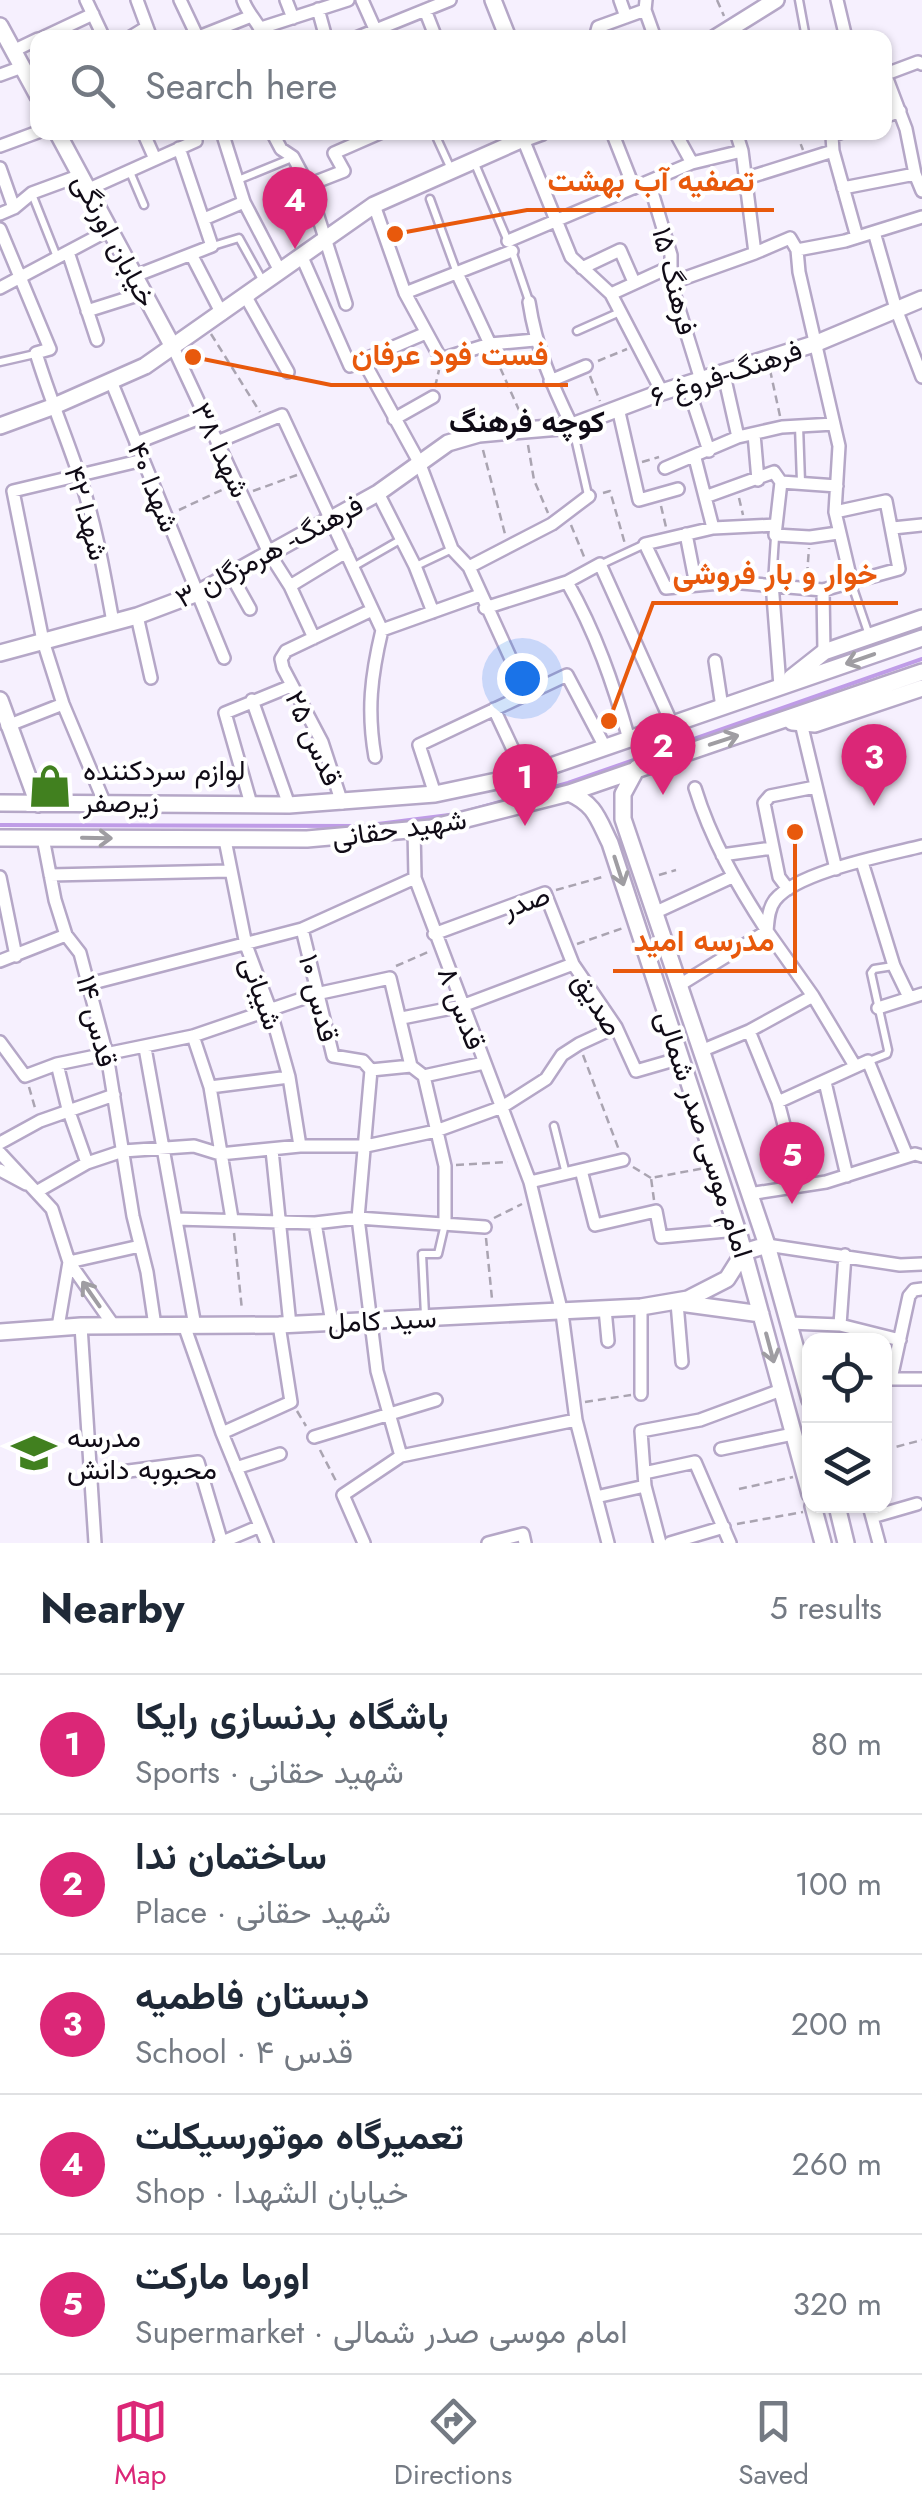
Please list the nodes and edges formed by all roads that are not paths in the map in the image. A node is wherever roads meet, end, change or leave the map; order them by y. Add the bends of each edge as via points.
1 (86, 0) edge
2 (138, 0) edge
3 (180, 0) edge
4 (243, 0) edge
5 (286, 0) edge
6 (362, 0) edge
7 (450, 0) edge
8 (493, 0) edge
9 (620, 0) edge
10 (775, 0) edge
11 (798, 0) edge
12 (837, 0) edge
13 (344, 1) edge
14 (646, 5) edge
15 (318, 10) junction
16 (425, 10) junction
17 (93, 14) junction
18 (249, 17) junction
19 (626, 17) junction
20 (294, 18) junction
21 (1, 29) edge
22 (58, 30) edge
23 (100, 30) edge
24 (148, 30) edge
25 (194, 30) edge
26 (215, 30) edge
27 (260, 30) edge
28 (267, 30) edge
29 (324, 30) edge
30 (377, 30) edge
31 (384, 30) edge
32 (433, 30) edge
33 (505, 30) edge
34 (597, 30) edge
35 (654, 30) edge
36 (725, 30) edge
37 (804, 30) edge
38 (844, 30) edge
39 (30, 43) edge
40 (13, 51) junction
41 (922, 64) edge
42 (22, 67) junction
43 (892, 70) edge
44 (0, 75) edge
45 (30, 81) edge
46 (892, 90) edge
47 (900, 111) junction
48 (892, 114) edge
49 (922, 122) edge
50 (906, 129) junction
51 (30, 135) edge
52 (61, 140) edge
53 (147, 140) edge
54 (196, 140) edge
55 (225, 140) edge
56 (276, 140) edge
57 (353, 140) edge
58 (438, 140) edge
59 (515, 140) edge
60 (525, 140) edge
61 (615, 140) edge
62 (679, 140) edge
63 (739, 140) edge
64 (832, 140) edge
65 (0, 146) edge
66 (179, 148) junction
67 (742, 151) junction
68 (833, 152) junction
69 (294, 157) junction
70 (155, 159) junction
71 (474, 161) junction
72 (692, 163) junction
73 (0, 168) edge
74 (452, 170) junction
75 (129, 171) junction
76 (915, 174) junction
77 (747, 178) junction
78 (238, 180) junction
79 (85, 182) junction
80 (649, 182) junction
81 (308, 186) junction
82 (634, 188) junction
83 (843, 188) junction
84 (922, 191) edge
85 (32, 193) junction
86 (430, 199) dead end
87 (244, 202) junction
88 (144, 204) dead end
89 (374, 205) junction
90 (14, 208) junction
91 (0, 214) edge
92 (922, 217) edge
93 (204, 218) junction
94 (558, 221) junction
95 (0, 229) edge
96 (110, 230) junction
97 (874, 232) junction
98 (857, 238) junction
99 (323, 239) junction
100 (212, 246) junction
101 (510, 246) junction
102 (796, 250) junction
103 (755, 253) junction
104 (63, 255) junction
105 (301, 255) junction
106 (192, 256) junction
107 (670, 267) junction
108 (582, 268) junction
109 (280, 271) junction
110 (457, 274) junction
111 (135, 276) junction
112 (22, 278) junction
113 (634, 282) junction
114 (264, 284) junction
115 (672, 284) junction
116 (0, 288) edge
117 (144, 293) junction
118 (405, 294) junction
119 (611, 294) junction
120 (246, 298) junction
121 (922, 299) edge
122 (529, 302) joint
123 (346, 304) dead end
124 (896, 309) junction
125 (87, 311) junction
126 (620, 312) junction
127 (222, 314) junction
128 (577, 331) dead end
129 (426, 333) junction
130 (96, 340) dead end
131 (535, 340) junction
132 (817, 343) junction
133 (490, 344) junction
134 (173, 347) junction
135 (36, 354) junction
136 (364, 360) junction
137 (0, 362) edge
138 (586, 366) road end
139 (288, 372) dead end
140 (724, 375) junction
141 (922, 377) edge
142 (111, 381) junction
143 (550, 381) junction
144 (694, 382) junction
145 (662, 392) junction
146 (433, 397) road end
147 (52, 407) junction
148 (612, 411) junction
149 (205, 416) junction
150 (394, 419) junction
151 (834, 424) junction
152 (0, 426) edge
153 (572, 426) junction
154 (799, 426) junction
155 (526, 431) joint
156 (754, 434) junction
157 (738, 437) junction
158 (217, 442) junction
159 (136, 443) junction
160 (709, 451) junction
161 (694, 458) junction
162 (143, 460) junction
163 (420, 462) junction
164 (665, 468) road end
165 (80, 478) junction
166 (758, 480) junction
167 (781, 482) junction
168 (801, 484) junction
169 (836, 486) junction
170 (678, 489) dead end
171 (378, 494) junction
172 (589, 496) joint
173 (706, 497) junction
174 (835, 512) junction
175 (330, 519) junction
176 (922, 525) edge
177 (713, 528) junction
178 (893, 528) junction
179 (776, 530) junction
180 (838, 533) junction
181 (686, 534) junction
182 (402, 540) junction
183 (645, 544) junction
184 (452, 548) junction
185 (346, 552) junction
186 (269, 553) junction
187 (415, 566) junction
188 (468, 567) junction
189 (595, 567) junction
190 (353, 568) junction
191 (231, 575) junction
192 (566, 582) junction
193 (772, 583) junction
194 (696, 584) junction
195 (852, 584) junction
196 (290, 586) junction
197 (822, 590) junction
198 (198, 594) junction
199 (482, 601) junction
200 (250, 609) dead end
201 (372, 610) junction
202 (434, 612) junction
203 (136, 616) junction
204 (922, 618) edge
205 (113, 622) junction
206 (382, 630) junction
207 (870, 636) junction
208 (314, 638) junction
209 (922, 638) edge
210 (43, 641) junction
211 (824, 652) junction
212 (0, 653) edge
213 (224, 658) dead end
214 (715, 660) dead end
215 (922, 672) edge
216 (150, 678) dead end
217 (292, 686) junction
218 (780, 686) junction
219 (922, 688) edge
220 (527, 694) junction
221 (0, 700) edge
222 (252, 700) junction
223 (63, 704) junction
224 (722, 706) junction
225 (494, 709) junction
226 (803, 718) junction
227 (672, 724) junction
228 (7, 726) junction
229 (629, 739) junction
230 (605, 747) junction
231 (375, 756) dead end
232 (637, 768) junction
233 (525, 775) junction
234 (816, 787) junction
235 (694, 788) dead end
236 (434, 794) junction
237 (568, 794) junction
238 (0, 803) edge
239 (342, 803) junction
240 (38, 804) junction
241 (105, 804) junction
242 (251, 804) junction
243 (289, 805) junction
244 (623, 819) junction
245 (602, 827) junction
246 (414, 829) junction
247 (0, 838) edge
248 (43, 838) junction
249 (225, 840) junction
250 (922, 846) edge
251 (772, 848) junction
252 (722, 855) junction
253 (862, 862) junction
254 (836, 868) junction
255 (229, 871) junction
256 (50, 875) junction
257 (0, 877) edge
258 (732, 877) junction
259 (415, 878) junction
260 (788, 890) junction
261 (545, 893) joint
262 (654, 914) junction
263 (302, 929) junction
264 (767, 930) junction
265 (434, 934) junction
266 (66, 935) junction
267 (246, 946) junction
268 (16, 956) junction
269 (0, 961) edge
270 (573, 964) junction
271 (894, 966) junction
272 (89, 984) junction
273 (678, 986) junction
274 (316, 994) junction
275 (813, 996) junction
276 (915, 996) edge
277 (462, 1006) junction
278 (878, 1008) junction
279 (270, 1009) junction
280 (402, 1018) junction
281 (616, 1028) junction
282 (748, 1031) junction
283 (193, 1036) junction
284 (0, 1042) edge
285 (144, 1048) junction
286 (702, 1052) junction
287 (107, 1055) junction
288 (681, 1058) junction
289 (484, 1063) junction
290 (58, 1064) junction
291 (861, 1064) junction
292 (411, 1066) junction
293 (372, 1070) junction
294 (424, 1076) junction
295 (290, 1077) junction
296 (824, 1082) junction
297 (210, 1087) junction
298 (114, 1095) junction
299 (778, 1102) junction
300 (502, 1107) junction
301 (68, 1109) junction
302 (554, 1126) dead end
303 (436, 1131) junction
304 (0, 1143) edge
305 (300, 1146) junction
306 (366, 1146) junction
307 (164, 1148) junction
308 (272, 1150) junction
309 (123, 1151) junction
310 (0, 1153) edge
311 (220, 1154) junction
312 (907, 1156) junction
313 (922, 1156) edge
314 (623, 1160) road end
315 (87, 1164) junction
316 (0, 1170) edge
317 (581, 1170) junction
318 (566, 1174) junction
319 (847, 1176) junction
320 (530, 1182) junction
321 (800, 1186) junction
322 (38, 1191) junction
323 (749, 1194) junction
324 (358, 1218) junction
325 (176, 1219) junction
326 (232, 1219) junction
327 (278, 1221) junction
328 (445, 1223) junction
329 (315, 1224) junction
330 (485, 1227) road end
331 (738, 1230) junction
332 (767, 1245) junction
333 (140, 1246) junction
334 (744, 1252) junction
335 (845, 1256) junction
336 (69, 1262) junction
337 (922, 1264) edge
338 (922, 1290) edge
339 (676, 1303) junction
340 (641, 1307) junction
341 (605, 1309) junction
342 (562, 1312) junction
343 (760, 1314) junction
344 (425, 1317) junction
345 (369, 1321) junction
346 (332, 1322) junction
347 (789, 1323) junction
348 (284, 1325) junction
349 (840, 1325) junction
350 (81, 1326) junction
351 (114, 1326) junction
352 (155, 1326) junction
353 (190, 1326) junction
354 (58, 1328) junction
355 (0, 1332) edge
356 (900, 1340) junction
357 (608, 1342) dead end
358 (682, 1362) dead end
359 (892, 1366) edge
360 (802, 1371) edge
361 (892, 1379) edge
362 (922, 1379) edge
363 (781, 1390) junction
364 (641, 1394) road end
365 (436, 1400) dead end
366 (390, 1414) junction
367 (576, 1420) junction
368 (222, 1433) junction
369 (793, 1434) junction
370 (314, 1437) dead end
371 (720, 1449) dead end
372 (280, 1454) dead end
373 (401, 1456) junction
374 (802, 1467) edge
375 (236, 1468) junction
376 (90, 1476) junction
377 (645, 1479) junction
378 (596, 1497) junction
379 (917, 1504) dead end
380 (892, 1508) edge
381 (814, 1513) edge
382 (839, 1513) edge
383 (871, 1513) edge
384 (260, 1526) junction
385 (724, 1527) junction
386 (94, 1543) edge
387 (221, 1543) edge
388 (267, 1543) edge
389 (364, 1543) edge
390 (488, 1543) edge
391 (525, 1543) edge
392 (608, 1543) edge
393 (660, 1543) edge
394 (670, 1543) edge
395 (730, 1543) edge
396 (823, 1543) edge
397 (846, 1543) edge
398 (879, 1543) edge

1 - 17 street
2 - 24 street
3 - 25 street
4 - 18 street
5 - 20 street
6 - 30 street
7 - 16 street
8 - 33 main road
9 - 19 street
10 - 36 main road
11 - 37 lane
12 - 38 street
13 - 15 street
14 - 19 street
14 - 35 street
15 - 20 street
15 - 29 street
16 - 31 street
16 - 32 street
17 - 22 street
17 - 23 street
18 - 26 street
18 - 27 street
19 - 34 street
20 - 28 street
21 - 40 main road
39 - 40 street
40 - 42 main road
41 - 43 street
42 - 44 street
42 - 45 main road
46 - 47 street
47 - 48 street
47 - 50 street
49 - 50 street
50 - 76 street
51 - 65 street
52 - 79 main road, خیابان اورنگی
53 - 70 street
54 - 66 street
55 - 78 street
56 - 69 street
57 - 81 street via 334,153 344,171
58 - 74 lane
59 - 71 main road
60 - 94 street
61 - 82 street
62 - 72 street
63 - 67 street
64 - 68 street
66 - 70 street
66 - 93 street
67 - 72 street
67 - 77 street
68 - 77 street
68 - 83 street
69 - 78 lane
69 - 81 street
70 - 75 street
71 - 74 main road
71 - 101 lane
72 - 80 street
73 - 90 street
74 - 89 main road
75 - 79 street
75 - 88 lane
76 - 83 street
76 - 84 street
77 - 103 street
78 - 87 street
79 - 85 street
79 - 96 main road, خیابان اورنگی
80 - 82 street
80 - 107 street, فرهنگ ۱۵
81 - 99 street
82 - 94 street
83 - 98 street
85 - 90 street
85 - 104 lane
86 - 110 lane
87 - 93 street
87 - 109 street
89 - 99 main road
89 - 118 street
90 - 91 street
92 - 97 street
93 - 100 street
94 - 101 street
94 - 108 street
95 - 112 street
96 - 104 street
96 - 111 main road, خیابان اورنگی
97 - 98 street
97 - 124 street
98 - 102 street
99 - 105 main road
99 - 123 street
100 - 106 street
100 - 114 lane via 239,238
101 - 110 street
101 - 122 lane
102 - 103 street via 790,238
102 - 132 street
103 - 115 street
104 - 112 street
104 - 125 street
105 - 109 main road
105 - 136 street via 350,366
106 - 111 street
106 - 127 street
107 - 113 street
107 - 115 street, فرهنگ ۱۵
108 - 113 street via 620,250
108 - 119 street
109 - 114 main road
110 - 118 street
110 - 133 street
111 - 117 main road, خیابان اورنگی
112 - 116 street
112 - 135 street, شهدا ۴۲ via 50,349
113 - 119 street
114 - 120 main road
115 - 144 street, فرهنگ ۱۵
117 - 125 street
117 - 134 main road, خیابان اورنگی
118 - 129 street
119 - 126 street
120 - 127 main road
120 - 139 street
121 - 124 main road, فرهنگ-فروغ ۶
122 - 131 street
124 - 132 main road, فرهنگ-فروغ ۶
124 - 141 street
125 - 130 street
126 - 128 lane
126 - 145 street
127 - 134 main road
129 - 133 street via 441,359
129 - 136 street
131 - 133 street
131 - 143 street
132 - 140 main road, فرهنگ-فروغ ۶
132 - 151 street
134 - 142 main road
134 - 149 street, شهدا ۳۸
135 - 137 lane
135 - 147 street, شهدا ۴۲
136 - 150 street
138 - 143 street
140 - 144 main road, فرهنگ-فروغ ۶
140 - 157 street
142 - 147 main road
142 - 159 street, شهدا ۴۰
143 - 153 street
144 - 145 main road, فرهنگ-فروغ ۶
144 - 160 street, فرهنگ ۱۵
145 - 148 main road, فرهنگ-فروغ ۶
146 - 150 street
147 - 152 main road
147 - 165 street, شهدا ۴۲
148 - 153 main road, فرهنگ-فروغ ۶
148 - 170 street via 640,500
149 - 158 street, شهدا ۳۸
149 - 159 street
150 - 163 street
151 - 154 street
151 - 169 street
153 - 155 main road, فرهنگ-فروغ ۶
153 - 172 lane
154 - 156 street
154 - 168 lane
155 - 163 main road, فرهنگ- هرمزگان ۳ via 478,434
156 - 157 street
156 - 166 street
157 - 160 street
158 - 175 street via 282,415
158 - 186 street, شهدا ۳۸
159 - 162 street, شهدا ۴۰
160 - 161 street
161 - 164 street
161 - 173 street
162 - 165 street
162 - 198 street, شهدا ۴۰
163 - 171 main road, فرهنگ- هرمزگان ۳
163 - 184 street
165 - 205 street, شهدا ۴۲
165 - 210 street via 14,491
166 - 167 street via 774,472
166 - 173 street
167 - 168 street
167 - 179 street
168 - 169 street
169 - 174 street
171 - 175 main road, فرهنگ- هرمزگان ۳
171 - 182 street
172 - 188 street via 552,524
173 - 177 street
174 - 178 street via 886,501
174 - 180 street
175 - 185 street
175 - 186 main road, فرهنگ- هرمزگان ۳
176 - 178 street
177 - 179 street
177 - 181 street
178 - 195 street via 899,569
179 - 180 street via 810,537
179 - 193 lane
180 - 195 street
181 - 183 street
181 - 194 street
182 - 187 street
182 - 190 lane
183 - 189 lane
183 - 194 street via 666,588
184 - 187 lane
184 - 188 street
185 - 190 street
185 - 196 street
186 - 191 main road, فرهنگ- هرمزگان ۳
186 - 196 street, شهدا ۳۸
187 - 202 street
188 - 199 street
189 - 192 street
189 - 227 street
190 - 201 street
191 - 198 main road, فرهنگ- هرمزگان ۳
191 - 200 street
192 - 199 street
192 - 229 street via 592,626
193 - 194 street
193 - 197 street
193 - 218 street
195 - 197 street
195 - 207 lane
196 - 208 street, شهدا ۳۸
197 - 211 street
198 - 203 main road, فرهنگ- هرمزگان ۳
198 - 213 street, شهدا ۴۰
199 - 202 street
199 - 220 street
201 - 206 street
201 - 208 street, قدس ۲۵
202 - 206 street
203 - 205 main road, فرهنگ- هرمزگان ۳
203 - 216 street
204 - 207 main road, شهید حقانی
205 - 210 main road, فرهنگ- هرمزگان ۳
206 - 231 street via 368,720
207 - 211 main road, شهید حقانی
208 - 217 street, قدس ۲۵ via 281,658
209 -> 218 main road, شهید حقانی
210 - 212 main road, فرهنگ- هرمزگان ۳
210 - 223 street
211 - 218 main road, شهید حقانی
214 - 224 street
215 - 226 main road
217 - 222 street
217 - 239 street, قدس ۲۵ via 322,742
218 - 224 main road, شهید حقانی
219 - 226 main road, شهید حقانی via 814,724
220 - 225 street
220 - 230 street via 567,675
221 - 228 main road
222 - 242 street via 225,713
222 - 243 street
223 - 228 street
223 - 241 street
224 - 227 main road, شهید حقانی
225 - 233 street
225 - 236 street via 419,746
232 -> 226 main road, شهید حقانی
226 - 234 street
227 - 229 main road, شهید حقانی
228 - 240 main road
229 - 230 main road, شهید حقانی
230 - 233 main road, شهید حقانی
232 - 237 main road, شهید حقانی
232 - 244 main road via 624,794
233 - 236 main road, شهید حقانی
234 - 251 street via 766,799
234 - 254 street
235 - 252 street
236 - 239 main road, شهید حقانی
237 - 245 main road, امام موسی صدر شمالی via 584,800
237 - 246 main road, شهید حقانی
238 - 240 main road, شهید حقانی
239 - 243 main road, شهید حقانی
240 - 241 main road, شهید حقانی
241 - 242 main road, شهید حقانی
242 - 243 main road, شهید حقانی
244 - 245 main road
244 - 262 main road, امام موسی صدر شمالی
245 -> 288 main road, امام موسی صدر شمالی
246 - 249 main road, شهید حقانی
246 - 259 street, قدس ۸
247 - 248 main road, شهید حقانی
248 -> 249 main road, شهید حقانی
248 - 256 street, قدس ۱۴
249 - 255 street, شیبانی
250 - 253 street
251 - 252 street
251 - 260 street
252 - 258 street
253 - 254 street
253 - 271 street
254 - 260 street
255 - 256 street
255 - 267 street, شیبانی
256 - 266 street, قدس ۱۴
257 - 268 street
258 - 262 street
258 - 264 street
259 - 263 street
259 - 265 street, قدس ۸
260 - 264 street via 774,901
261 - 265 street, صدر
261 - 270 street, صدیق
262 - 273 main road, امام موسی صدر شمالی
263 - 267 street
263 - 274 street, قدس ۱۰
264 - 273 street
264 - 275 street
265 - 277 street, قدس ۸
266 - 268 street
266 - 272 street, قدس ۱۴ via 80,952
267 - 272 street
267 - 279 street, شیبانی
268 - 269 street
270 - 277 street
270 - 281 street, صدیق
271 - 276 street
271 - 278 lane via 871,973
272 - 287 street, قدس ۱۴
273 - 286 main road, امام موسی صدر شمالی
274 - 279 street
274 - 280 street via 390,978
274 - 293 street, قدس ۱۰ via 334,1056 363,1061
275 - 282 street
275 - 291 street
276 - 278 street
277 - 280 street
277 - 289 street, قدس ۸
278 - 291 lane via 887,1054
279 - 283 street
279 - 295 street, شیبانی
280 - 292 street
281 - 288 street, صدیق via 636,1071
281 - 300 street via 579,1044 546,1079
282 - 286 street
282 - 299 street
283 - 285 street
283 - 297 street
284 - 290 street via 26,1076
285 - 287 street
285 - 307 street
286 - 323 main road, امام موسی صدر شمالی
287 - 290 street
287 - 298 street, قدس ۱۴
288 - 331 main road, امام موسی صدر شمالی
289 - 294 street
289 - 300 street, قدس ۸
290 - 301 street
291 - 296 street
291 - 312 street
292 - 293 street
292 - 294 street
293 - 306 street
294 - 303 street
295 - 297 street
295 - 305 street, شیبانی
296 - 299 street
296 - 319 street
297 - 311 street
298 - 301 street
298 - 309 street, قدس ۱۴
299 - 321 street
300 - 303 street
300 - 320 street, قدس ۸
301 - 304 street
301 - 315 street
302 - 318 lane
303 - 306 street
303 - 328 street via 445,1166
305 - 306 street
305 - 308 street
306 - 324 street
307 - 309 street
307 - 311 street via 194,1146
307 - 325 street
308 - 311 street
308 - 327 street
309 - 315 street
309 - 333 street, قدس ۱۴
310 - 322 street
311 - 326 street
312 - 313 street
312 - 319 street
314 - 317 street
315 - 322 street
316 - 322 street
317 - 318 street
317 - 331 street via 595,1225 656,1211 661,1237
318 - 320 street
319 - 321 street
320 - 342 street, قدس ۸
321 - 323 street
322 - 336 street via 59,1224
323 - 332 main road, امام موسی صدر شمالی
324 - 328 street
324 - 329 street
324 - 345 street
325 - 326 street
325 - 353 street
326 - 327 street
327 - 329 street
327 - 348 street
328 - 330 street
328 - 344 lane via 438,1254 422,1254
329 - 346 street
331 - 334 main road, امام موسی صدر شمالی
332 - 334 main road
332 - 335 street
332 - 347 main road, امام موسی صدر شمالی
333 - 336 street
333 - 352 street, قدس ۱۴
334 - 339 main road, سید کامل via 728,1279
334 - 343 main road, امام موسی صدر شمالی
335 - 337 street
335 - 349 street
351 -> 336 street
336 - 354 street
338 - 356 street via 911,1292
339 - 340 main road, سید کامل
339 - 343 main road
339 - 358 street
340 - 341 main road, سید کامل
340 - 364 street
341 - 342 main road, سید کامل
341 - 357 street
342 - 344 main road, سید کامل
342 - 367 street, قدس ۸
343 -> 363 main road, امام موسی صدر شمالی
344 - 345 main road, سید کامل
345 - 346 main road, سید کامل
345 - 366 street
346 - 348 main road, سید کامل
347 - 349 street
347 - 360 main road, امام موسی صدر شمالی
348 - 353 main road, سید کامل
348 - 368 street via 291,1402
349 - 356 street
350 - 351 main road, سید کامل
350 - 354 main road, سید کامل
350 - 376 street
351 - 352 main road, سید کامل
352 - 353 main road, سید کامل
353 - 368 street
354 - 355 main road, سید کامل
356 - 359 street
361 - 362 street
363 - 369 main road, امام موسی صدر شمالی
363 - 377 street via 700,1420 641,1430
365 - 366 street
366 - 370 street
366 - 373 street
367 - 373 street
367 - 378 street, قدس ۸
368 - 375 street
369 - 371 street
369 - 374 main road, امام موسی صدر شمالی
372 - 375 street
373 - 389 street via 344,1495
375 - 384 street
376 - 386 street
376 - 387 street via 198,1462
377 - 378 street
377 - 385 street via 695,1462
377 - 393 street
378 - 392 street, قدس ۸
379 - 380 street
381 - 396 main road
382 - 397 main road
383 - 398 street
384 - 387 street
384 - 388 street
385 - 394 street
385 - 395 street
390 - 391 street via 523,1534

